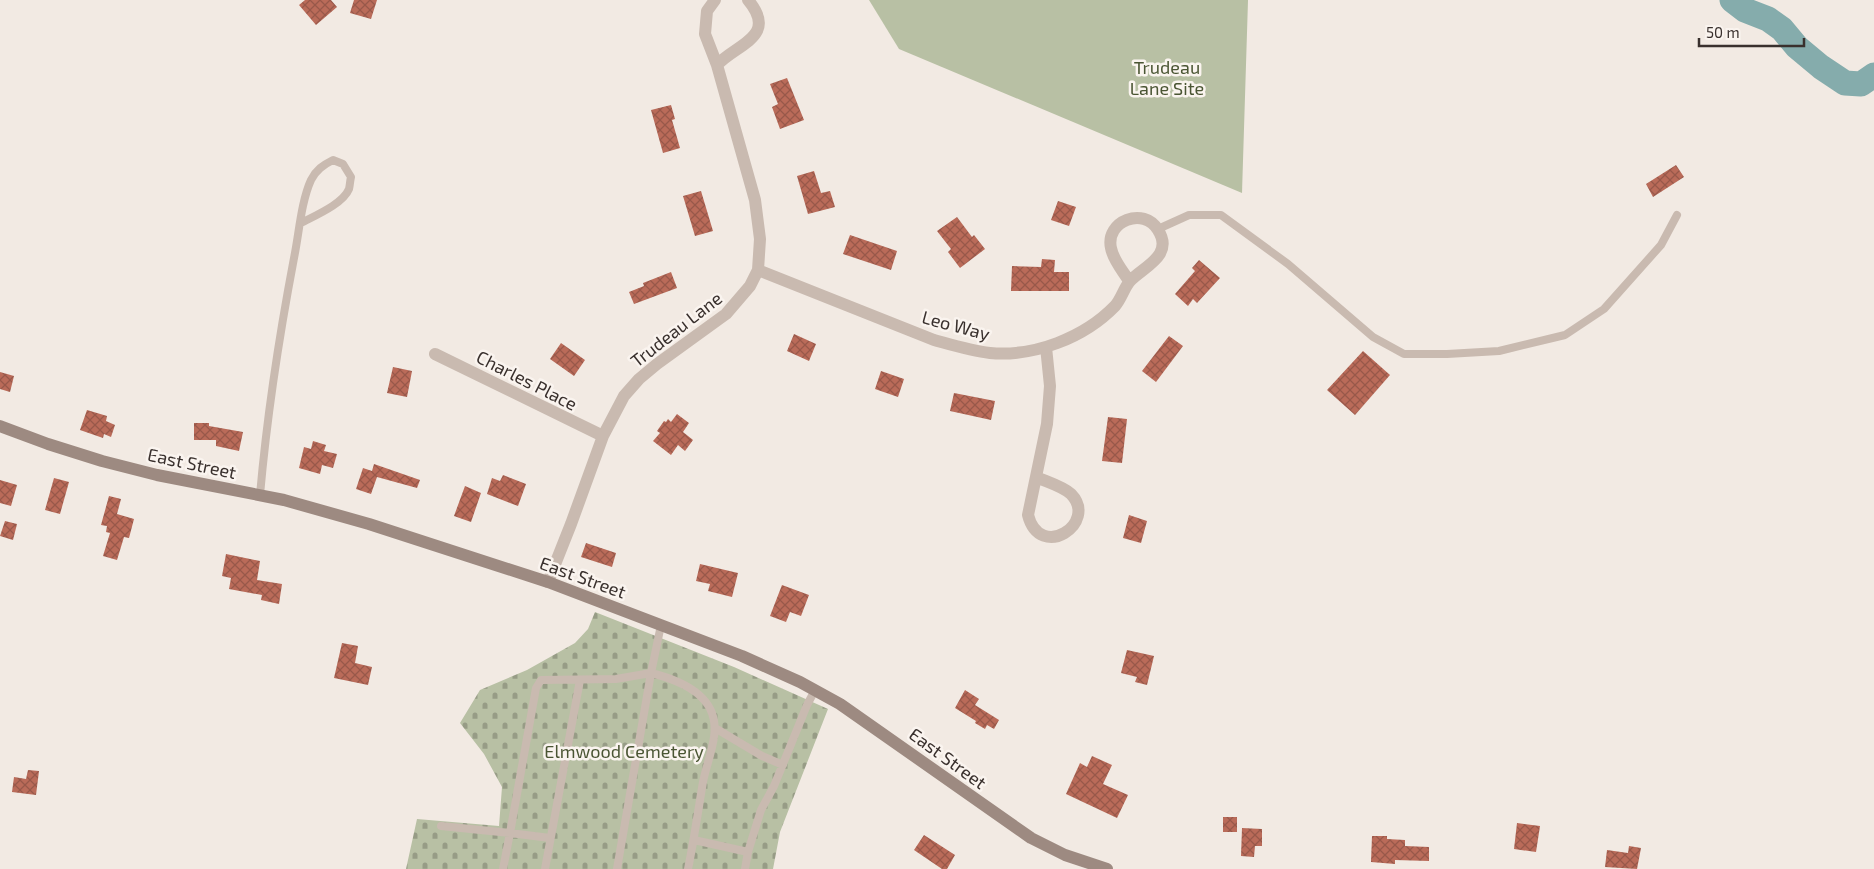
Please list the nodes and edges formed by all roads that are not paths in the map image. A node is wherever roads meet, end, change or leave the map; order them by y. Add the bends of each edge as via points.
1 (715, 0) edge
2 (748, 0) edge
3 (717, 65) junction
4 (1677, 214) dead end
5 (301, 224) junction
6 (1158, 229) junction
7 (758, 270) junction
8 (1129, 281) junction
9 (1046, 347) junction
10 (436, 354) dead end
11 (0, 426) edge
12 (603, 436) junction
13 (1036, 476) junction
14 (260, 495) junction
15 (548, 582) junction
16 (661, 625) junction
17 (651, 673) junction
18 (580, 680) junction
19 (815, 690) junction
20 (715, 728) junction
21 (783, 765) junction
22 (441, 826) dead end
23 (510, 833) junction
24 (550, 838) junction
25 (694, 840) junction
26 (748, 852) junction
27 (503, 869) edge
28 (545, 869) edge
29 (617, 869) edge
30 (688, 869) edge
31 (745, 869) edge
32 (1107, 869) edge

1 - 3 street, Trudeau Lane via 707,11 704,26
2 - 3 street via 758,16 756,33 747,44
3 - 7 street, Trudeau Lane via 755,200 760,239
4 - 6 lane via 1661,245 1604,310 1565,335 1500,351 1447,354 1404,354 1373,337 1288,264 1221,216 1189,215
5 - 5 lane via 314,174 333,160 343,164 351,177 348,190 329,208
5 - 14 lane via 280,330
6 - 8 street, Leo Way via 1162,242 1159,255
6 - 8 street via 1148,220 1134,217 1121,222 1112,234 1111,249
7 - 9 street, Leo Way via 956,346 1010,354
7 - 12 street, Trudeau Lane via 750,286 726,314 639,379 624,396
8 - 9 street, Leo Way via 1120,300 1106,314 1076,334
9 - 13 street via 1049,401
10 - 12 street, Charles Place
11 - 14 street, East Street via 102,461
12 - 15 street, Trudeau Lane
13 - 13 street via 1069,493 1077,504 1074,524 1060,536 1042,534 1029,521 1028,509
14 - 15 street, East Street via 369,524
15 - 16 street, East Street
16 - 17 lane
16 - 19 street, East Street via 761,664
17 - 18 lane via 616,679
17 - 20 lane via 669,678 699,694 711,712
17 - 29 lane
18 - 23 lane via 544,679 537,685
18 - 24 lane
19 - 21 lane
19 - 32 street, East Street via 873,726 1031,838 1065,855
20 - 21 lane
20 - 25 lane
21 - 26 lane via 760,810
22 - 23 lane
23 - 24 lane
23 - 27 lane
24 - 28 lane
25 - 26 lane
25 - 30 lane
26 - 31 lane

